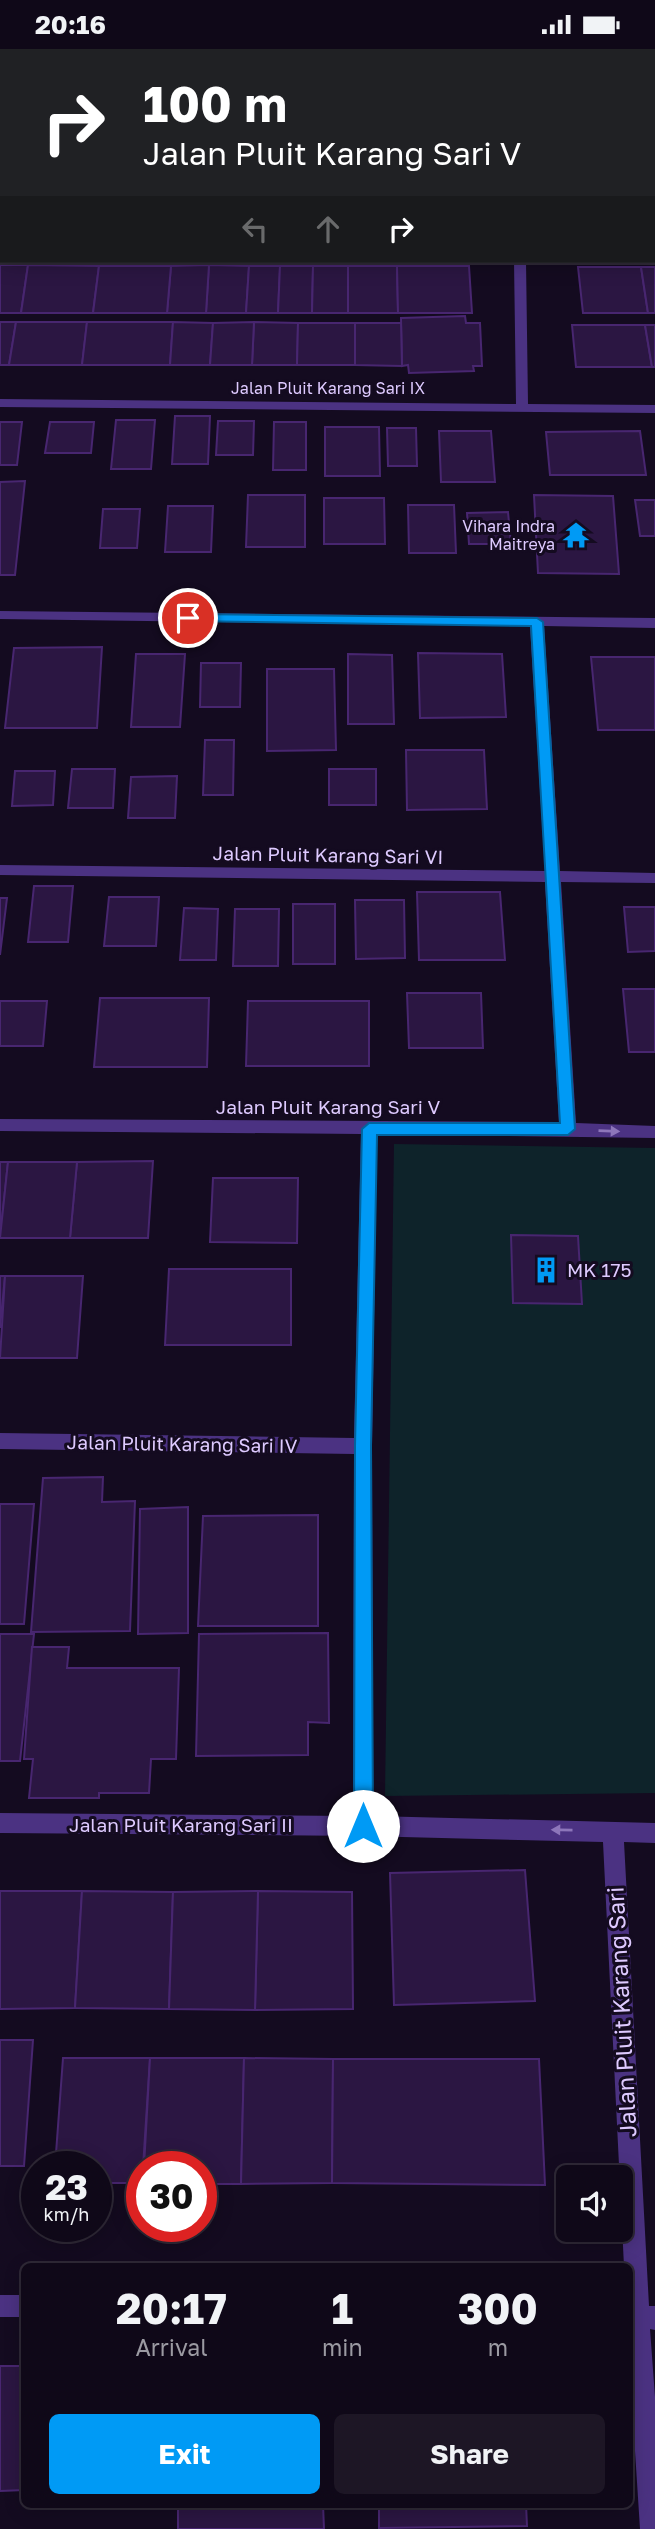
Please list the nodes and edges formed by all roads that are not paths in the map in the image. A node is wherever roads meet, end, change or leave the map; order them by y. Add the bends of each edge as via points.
1 (520, 263) edge
2 (0, 404) edge
3 (522, 407) junction
4 (655, 409) edge
5 (0, 615) edge
6 (537, 622) junction
7 (655, 623) edge
8 (0, 870) edge
9 (552, 877) junction
10 (655, 878) edge
11 (0, 1125) edge
12 (369, 1129) junction
13 (568, 1129) junction
14 (655, 1132) edge
15 (0, 1441) edge
16 (363, 1446) junction
17 (0, 1823) edge
18 (363, 1826) junction
19 (613, 1831) junction
20 (655, 1833) edge
21 (0, 2306) edge
22 (21, 2307) edge
23 (641, 2318) edge
24 (652, 2529) edge

1 - 3 street
2 - 3 street, Jalan Pluit Karang Sari IX
3 - 4 street, Jalan Pluit Karang Sari IX
5 - 6 street
6 - 7 street
6 - 9 street
8 - 9 street, Jalan Pluit Karang Sari VI
9 - 10 street, Jalan Pluit Karang Sari VI
9 - 13 street
11 - 12 street, Jalan Pluit Karang Sari V
12 - 13 street, Jalan Pluit Karang Sari V
12 - 16 street
13 -> 14 street, Jalan Pluit Karang Sari V
15 - 16 street, Jalan Pluit Karang Sari IV
16 - 18 street
17 - 18 street, Jalan Pluit Karang Sari II
19 -> 18 street, Jalan Pluit Karang Sari II
19 - 20 street, Jalan Pluit Karang Sari II
19 - 23 street, Jalan Pluit Karang Sari
21 - 22 street
23 - 24 street, Jalan Pluit Karang Sari

